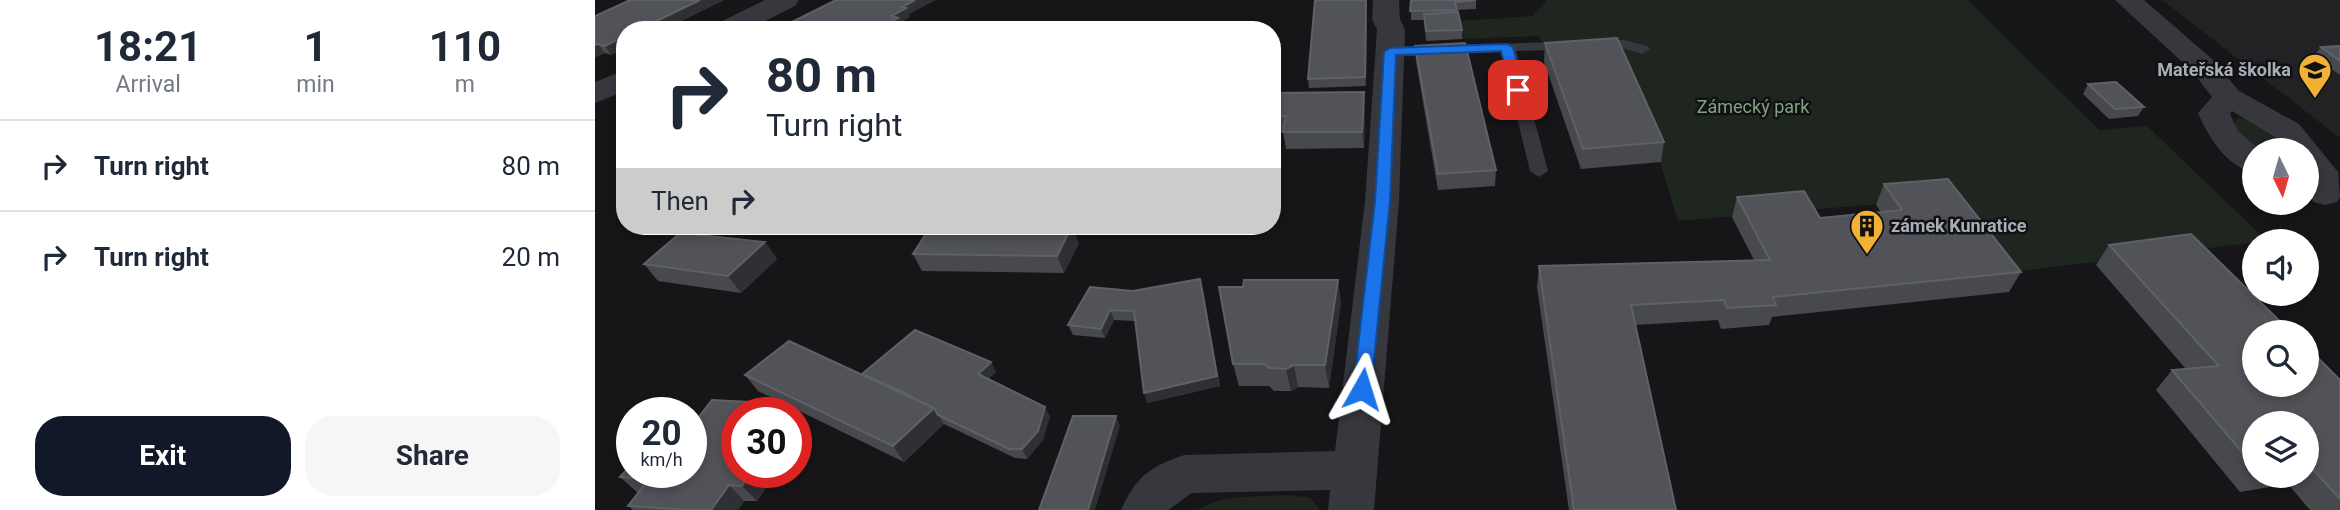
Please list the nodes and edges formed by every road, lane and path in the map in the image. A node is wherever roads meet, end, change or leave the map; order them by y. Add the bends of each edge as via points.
1 (786, 0) edge
2 (1386, 0) edge
3 (2128, 0) edge
4 (744, 21) edge
5 (1507, 47) junction
6 (1642, 49) dead end
7 (1390, 52) junction
8 (616, 84) edge
9 (595, 94) edge
10 (2228, 97) junction
11 (2294, 138) edge
12 (2242, 152) edge
13 (2319, 169) edge
14 (1539, 170) dead end
15 (2324, 196) edge
16 (1352, 490) edge
17 (1144, 510) edge

1 - 4 street
2 - 7 street
3 - 10 street via 2202,65
5 - 6 lane via 1624,44
5 - 7 lane
5 - 14 lane
7 - 16 street via 1382,201
8 - 9 street
10 - 11 street
10 - 12 street via 2214,113 2224,136
13 - 15 street
16 - 17 street via 1184,474 1151,496

